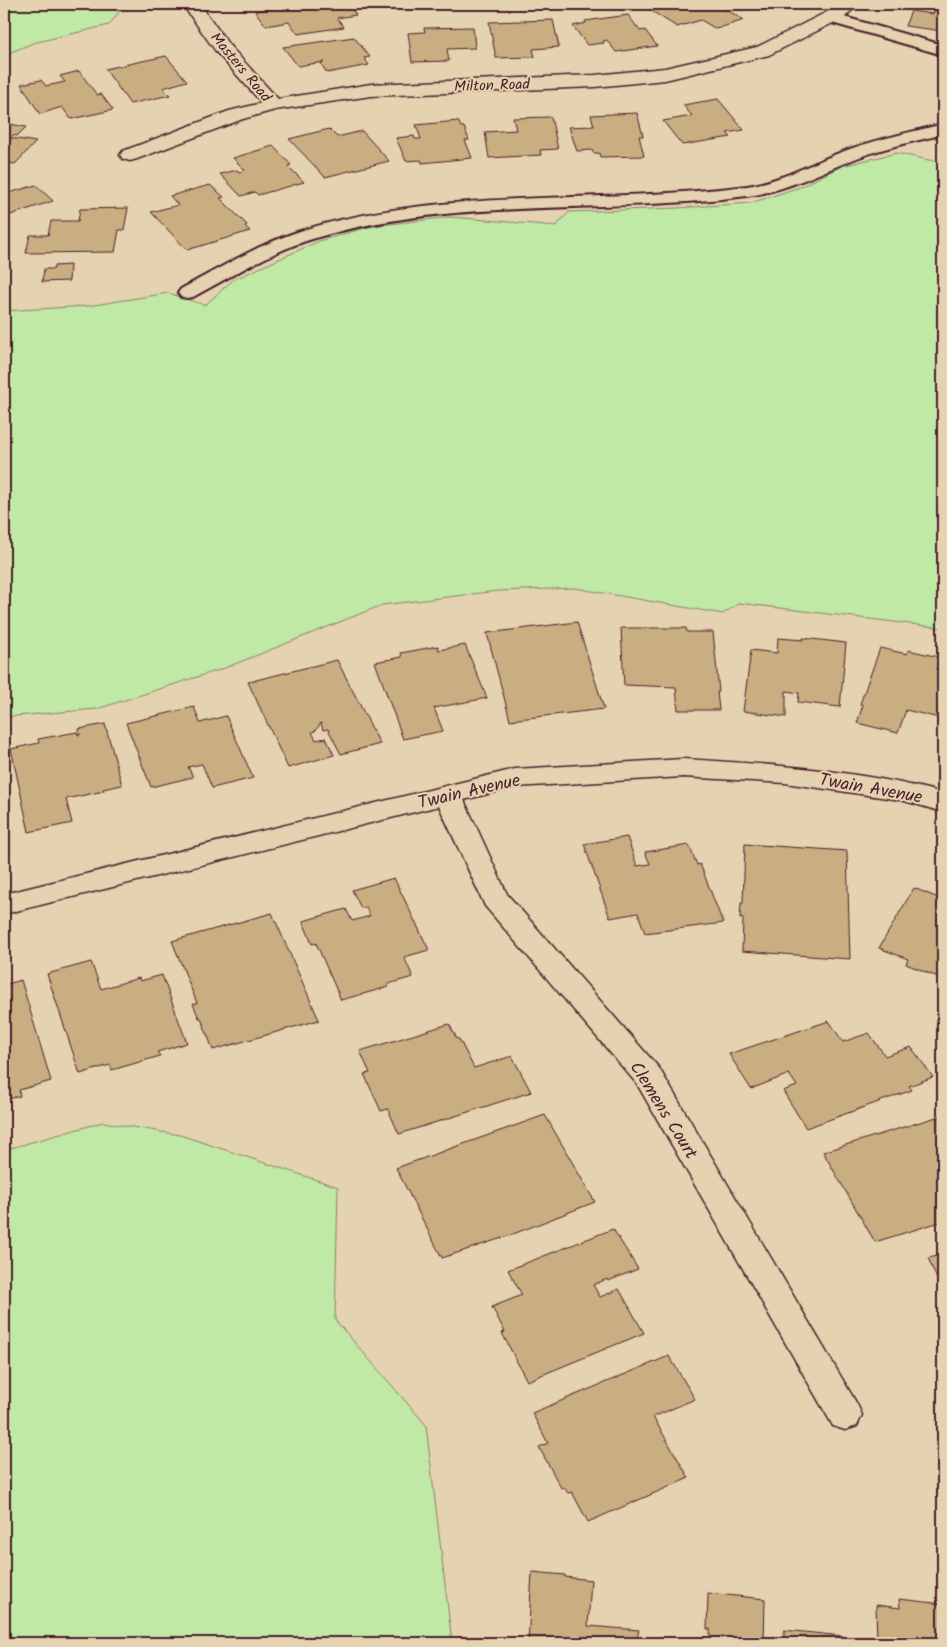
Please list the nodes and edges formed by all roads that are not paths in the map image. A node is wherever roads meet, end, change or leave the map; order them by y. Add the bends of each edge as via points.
1 (191, 4) edge
2 (849, 4) edge
3 (830, 18) junction
4 (943, 50) edge
5 (274, 105) junction
6 (943, 129) edge
7 (130, 155) dead end
8 (187, 293) dead end
9 (448, 795) junction
10 (943, 802) edge
11 (4, 904) edge
12 (845, 1416) dead end

1 - 5 street, Masters Road via 223,49
2 - 3 street, Milton Road
3 - 4 lane
3 - 5 street, Milton Road via 763,51 665,74 594,81 371,90
5 - 7 street, Milton Road via 236,115
6 - 8 lane via 854,153 788,181 751,190 697,197 436,210 347,225 303,236 271,249
9 - 10 street, Twain Avenue via 515,778 683,768 785,774 901,791
9 - 11 street, Twain Avenue
9 - 12 street, Clemens Court via 495,899 648,1076

